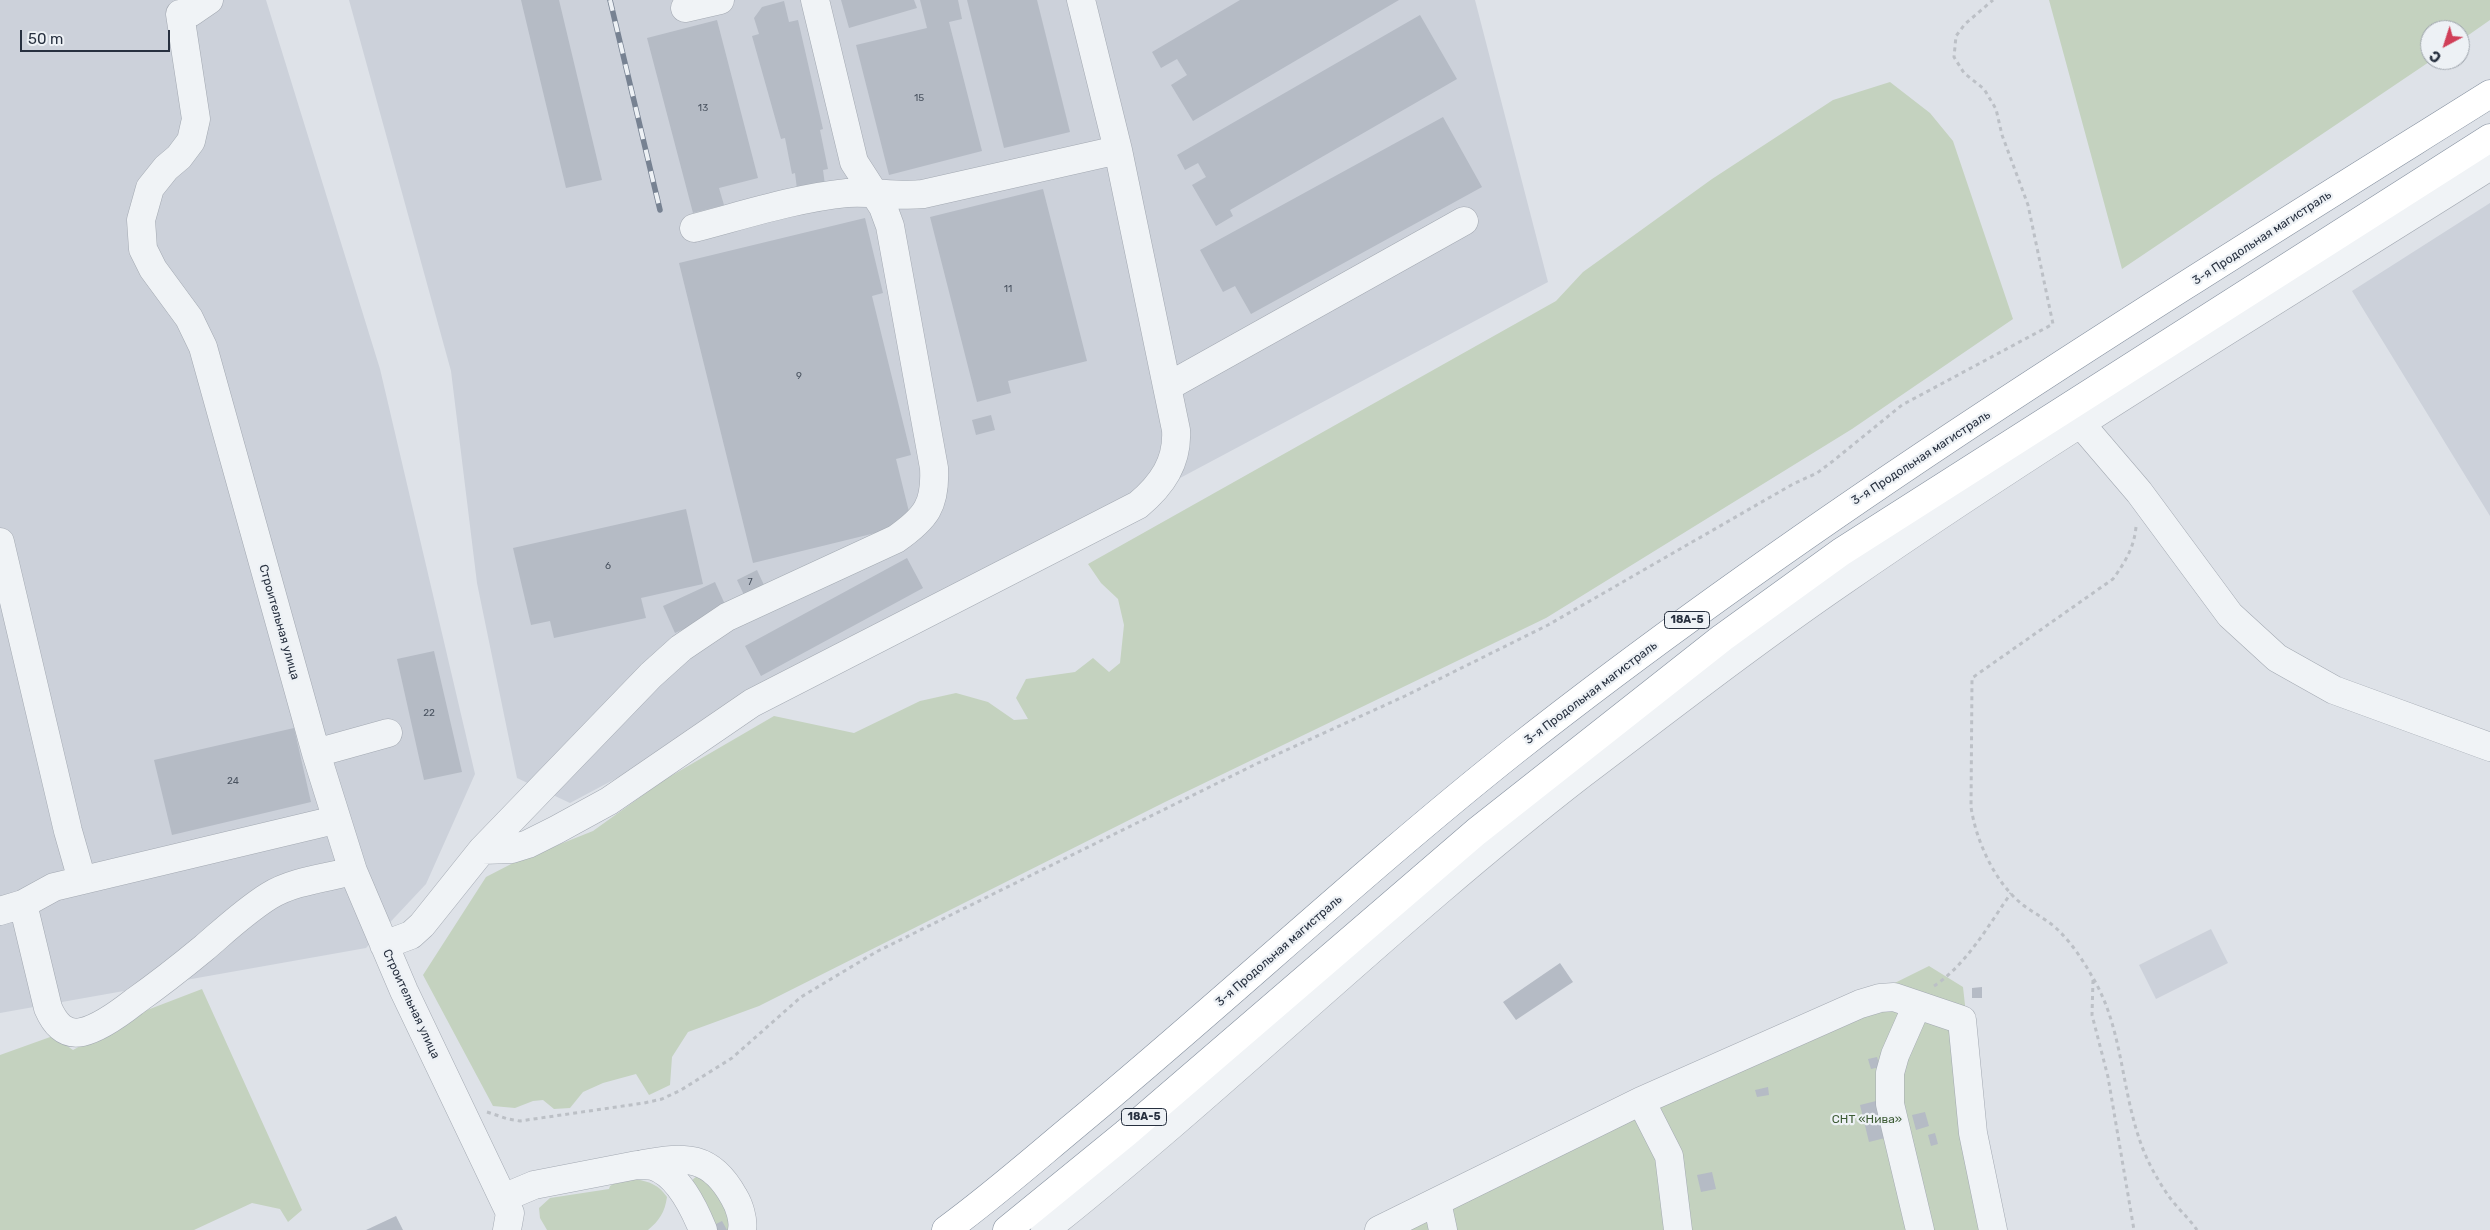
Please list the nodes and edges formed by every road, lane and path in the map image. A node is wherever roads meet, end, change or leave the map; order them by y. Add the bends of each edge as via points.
1 (209, 0) edge
2 (720, 0) edge
3 (814, 0) edge
4 (1081, 0) edge
5 (1993, 0) edge
6 (686, 8) dead end
7 (2490, 94) edge
8 (2490, 138) edge
9 (1118, 150) junction
10 (2490, 166) edge
11 (874, 194) junction
12 (1464, 221) dead end
13 (694, 228) dead end
14 (1167, 387) junction
15 (2080, 423) junction
16 (2139, 492) junction
17 (0, 542) edge
18 (388, 733) dead end
19 (2490, 747) edge
20 (316, 753) junction
21 (335, 820) junction
22 (482, 850) junction
23 (353, 871) junction
24 (82, 880) junction
25 (2011, 893) junction
26 (12, 907) edge
27 (384, 945) junction
28 (2093, 978) junction
29 (1917, 1004) junction
30 (1641, 1101) junction
31 (462, 1112) junction
32 (637, 1165) junction
33 (1436, 1202) junction
34 (510, 1218) edge
35 (703, 1230) edge
36 (742, 1230) edge
37 (946, 1230) edge
38 (1007, 1230) edge
39 (1044, 1230) edge
40 (1379, 1230) edge
41 (1443, 1230) edge
42 (1678, 1230) edge
43 (1920, 1230) edge
44 (1992, 1230) edge
45 (2134, 1230) edge
46 (2197, 1230) edge

1 - 20 street, Строительная улица via 190,13 180,14 196,119 191,141 150,188 141,220 143,249 153,269 189,318 203,347
2 - 6 street
3 - 11 street via 854,162
4 - 9 street
5 - 31 path via 1956,36 1954,57 1964,72 1984,89 1996,109 2002,135 2028,205 2053,324 1902,405 1817,473 1548,626 1258,763 876,952 801,997 782,1011 751,1043 681,1090 662,1099 520,1121 486,1112
7 - 37 highway, 3-я Продольная магистраль / 18А-5 via 2056,370 1773,557 1506,758 1108,1098
8 - 38 highway, 18А-5 via 1841,552 1722,638 1476,832 1126,1133
9 - 11 street via 923,194
9 - 14 street
10 - 15 street
11 - 13 street via 820,197
11 - 22 street via 888,220 895,255 934,468 931,504 918,524 896,539 727,617 680,648 650,675
12 - 14 street
14 - 22 street via 1177,446 1170,468 1153,492 1138,505 752,703 609,801 556,830 512,849
15 - 16 street
15 - 39 street via 1840,583 1578,778 1392,931 1262,1047
16 - 19 street via 2230,615 2277,658 2334,690
16 - 25 path via 2135,540 2113,579 1972,678 1971,807 1974,828 1979,842
17 - 24 street
18 - 20 street
20 - 21 street, Строительная улица
21 - 23 street, Строительная улица
21 - 24 street
22 - 27 street via 411,935
23 - 26 street via 294,885 272,894 253,906 173,975 117,1014 82,1032 72,1032 54,1021
23 - 27 street, Строительная улица
24 - 26 street via 54,887
25 - 28 path via 2060,931
25 - 29 path via 1954,971 1921,996
27 - 31 street, Строительная улица
28 - 45 path via 2092,1015 2108,1077
28 - 46 path via 2106,1004 2116,1036 2138,1138 2168,1195
29 - 30 street via 1894,997 1860,1004
29 - 43 street via 1890,1073 1890,1104
29 - 44 street via 1962,1020 1973,1133
30 - 33 street
30 - 42 street via 1669,1156
31 - 34 street, Строительная улица
32 - 34 street via 534,1185
32 - 35 street via 654,1166 668,1176 680,1189
32 - 36 street via 671,1159 695,1160 712,1168 724,1179 738,1203
33 - 40 street
33 - 41 street

